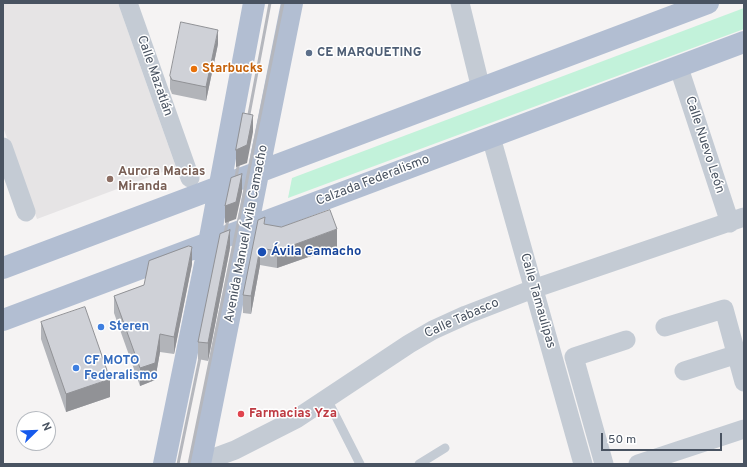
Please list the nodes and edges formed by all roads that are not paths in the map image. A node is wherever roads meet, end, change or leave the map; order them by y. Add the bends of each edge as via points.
1 (128, 3) edge
2 (254, 3) edge
3 (292, 3) edge
4 (460, 3) edge
5 (708, 3) edge
6 (744, 42) edge
7 (678, 68) junction
8 (481, 89) junction
9 (491, 137) junction
10 (3, 147) edge
11 (259, 172) junction
12 (190, 178) dead end
13 (218, 188) junction
14 (26, 212) dead end
15 (737, 220) edge
16 (248, 228) junction
17 (208, 243) junction
18 (3, 268) edge
19 (533, 288) junction
20 (3, 320) edge
21 (665, 327) dead end
22 (626, 340) dead end
23 (740, 353) edge
24 (684, 371) dead end
25 (744, 382) edge
26 (327, 399) junction
27 (744, 429) edge
28 (445, 448) dead end
29 (200, 463) edge
30 (164, 464) edge
31 (360, 464) edge
32 (419, 464) edge
33 (583, 464) edge
34 (604, 464) edge
35 (638, 464) edge

1 - 12 street, Calle Mazatlán
2 - 13 main road
3 - 11 main road, Avenida Manuel Ávila Camacho
4 - 8 street
5 - 8 main road
6 - 7 main road, Calzada Federalismo
7 - 9 main road, Calzada Federalismo
7 - 15 street, Calle Nuevo León
8 - 11 main road
9 - 16 main road, Calzada Federalismo
9 - 19 street, Calle Tamaulipas
10 - 14 street
11 - 13 main road
11 - 16 main road, Avenida Manuel Ávila Camacho
13 - 17 main road
13 - 18 main road
15 - 19 street, Calle Tabasco
16 - 17 main road, Calzada Federalismo
16 - 29 main road, Avenida Manuel Ávila Camacho
17 - 20 main road, Calzada Federalismo
17 - 30 main road
19 - 26 street, Calle Tabasco via 433,330
19 - 33 street, Calle Tamaulipas
21 - 23 street via 724,309
22 - 34 street via 574,357
23 - 24 street
23 - 25 street
26 - 29 street, Calle Tabasco via 296,419 235,450
26 - 31 lane
27 - 35 street
28 - 32 lane

